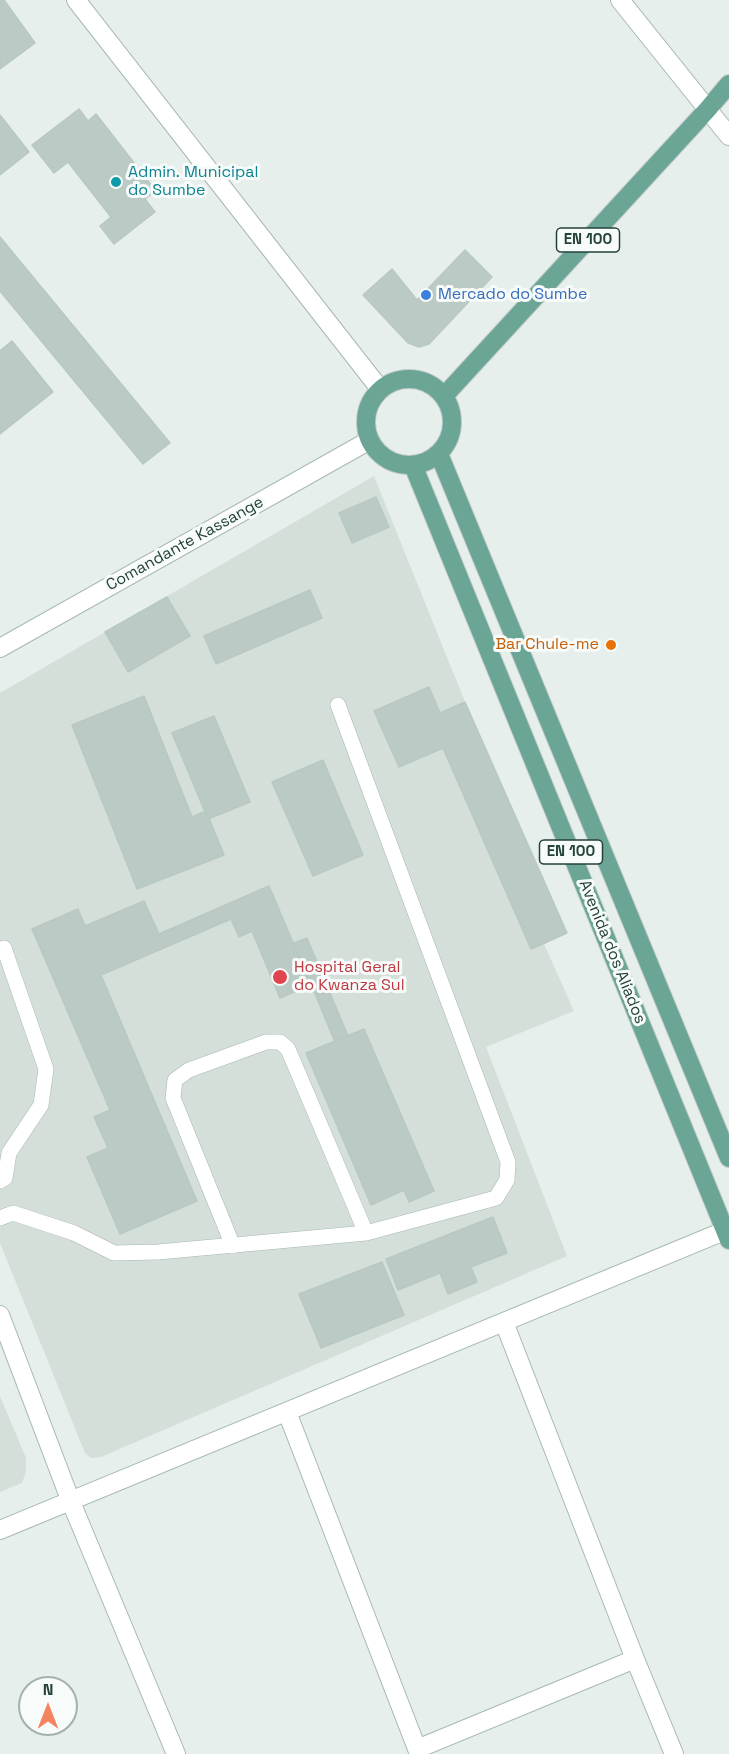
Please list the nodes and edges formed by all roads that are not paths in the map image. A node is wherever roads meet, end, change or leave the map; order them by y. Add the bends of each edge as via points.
1 (76, 0) edge
2 (620, 0) edge
3 (729, 84) edge
4 (707, 110) junction
5 (729, 136) edge
6 (380, 388) junction
7 (445, 395) junction
8 (370, 440) junction
9 (439, 454) junction
10 (412, 465) junction
11 (0, 648) edge
12 (338, 705) dead end
13 (4, 948) dead end
14 (729, 1158) edge
15 (0, 1180) edge
16 (0, 1218) edge
17 (366, 1233) junction
18 (728, 1234) edge
19 (233, 1246) junction
20 (0, 1315) edge
21 (504, 1322) junction
22 (287, 1412) junction
23 (71, 1502) junction
24 (0, 1530) edge
25 (635, 1659) junction
26 (418, 1752) edge
27 (176, 1754) edge
28 (674, 1754) edge

1 - 6 street
2 - 4 street
3 - 4 main road, EN 100
4 - 5 street
4 - 7 main road, EN 100
6 - 7 main road via 402,378 426,380
6 - 8 main road via 369,405 366,424
7 - 9 main road via 453,415 451,436
8 - 10 main road via 382,455 396,463
8 - 11 street, Comandante Kassange
9 - 10 main road
9 - 14 main road, Avenida dos Aliados / EN 100
10 - 18 main road, Avenida dos Aliados / EN 100
12 - 17 lane via 508,1162 507,1180 496,1198
13 - 15 lane via 46,1070 41,1106 9,1153 5,1178
16 - 19 lane via 13,1213 74,1233 114,1252
17 - 19 lane
17 - 19 lane via 288,1049 280,1042 266,1042 189,1070 175,1080 173,1098
18 - 21 street
20 - 23 street
21 - 22 street
21 - 25 street
22 - 23 street
22 - 26 street
23 - 24 street
23 - 27 street
25 - 26 street
25 - 28 street

